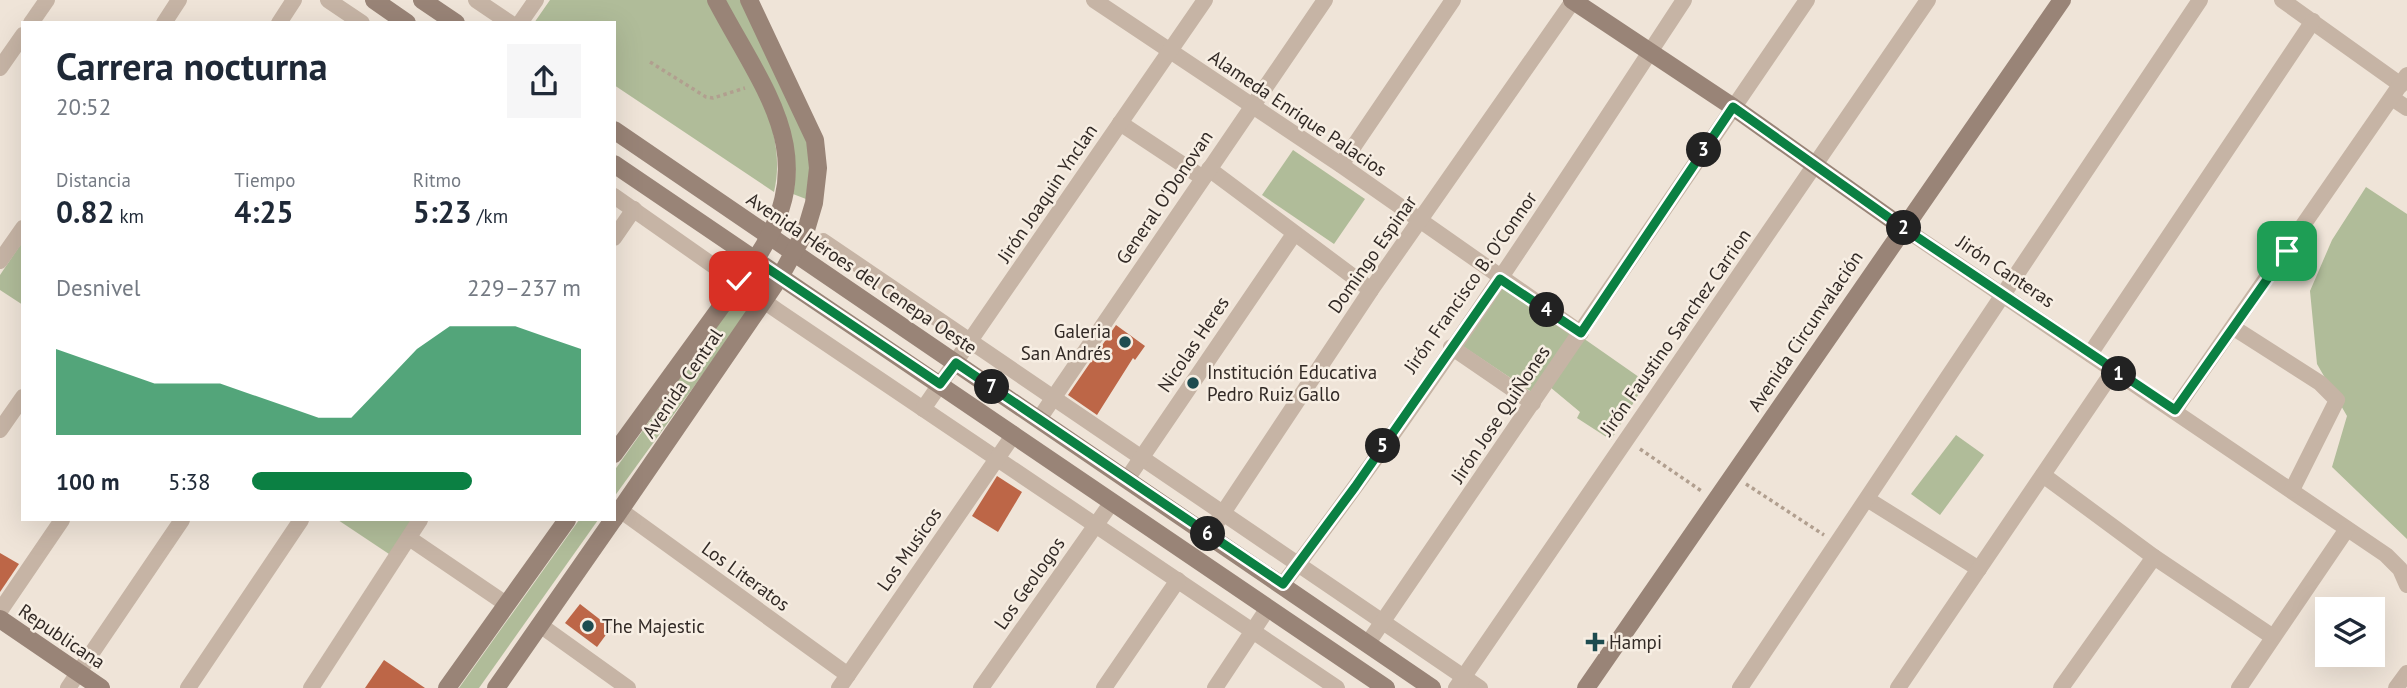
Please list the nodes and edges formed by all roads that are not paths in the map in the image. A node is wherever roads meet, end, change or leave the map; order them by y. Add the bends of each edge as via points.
1 (47, 0) edge
2 (179, 0) edge
3 (294, 0) edge
4 (328, 0) edge
5 (373, 0) edge
6 (422, 0) edge
7 (477, 0) edge
8 (536, 0) edge
9 (716, 0) edge
10 (749, 0) edge
11 (1094, 0) edge
12 (1205, 0) edge
13 (1325, 0) edge
14 (1452, 0) edge
15 (1573, 0) edge
16 (1685, 0) edge
17 (1807, 0) edge
18 (1928, 0) edge
19 (2062, 0) edge
20 (2200, 0) edge
21 (2283, 0) edge
22 (2313, 20) junction
23 (32, 21) edge
24 (165, 21) edge
25 (280, 21) edge
26 (359, 21) edge
27 (404, 21) edge
28 (453, 21) edge
29 (507, 21) edge
30 (521, 21) edge
31 (21, 38) edge
32 (1651, 51) junction
33 (1169, 52) junction
34 (0, 68) edge
35 (2400, 86) edge
36 (1252, 106) junction
37 (1733, 107) junction
38 (2407, 108) edge
39 (1120, 124) junction
40 (616, 131) edge
41 (616, 165) edge
42 (1341, 165) junction
43 (1816, 165) junction
44 (1206, 174) junction
45 (616, 197) edge
46 (634, 209) junction
47 (1421, 222) junction
48 (1902, 227) junction
49 (21, 231) edge
50 (1294, 234) junction
51 (616, 235) edge
52 (770, 237) junction
53 (823, 241) dead end
54 (794, 254) junction
55 (755, 260) junction
56 (0, 261) edge
57 (780, 276) junction
58 (1500, 279) junction
59 (739, 281) junction
60 (1371, 289) junction
61 (2004, 296) junction
62 (764, 301) junction
63 (2234, 328) junction
64 (1581, 333) junction
65 (971, 341) junction
66 (1451, 347) junction
67 (2090, 354) junction
68 (956, 363) junction
69 (2114, 370) junction
70 (940, 384) junction
71 (1053, 398) junction
72 (21, 400) edge
73 (1532, 403) junction
74 (923, 409) junction
75 (2175, 410) junction
76 (1039, 419) junction
77 (0, 430) edge
78 (1014, 434) junction
79 (616, 451) edge
80 (1141, 458) junction
81 (997, 459) junction
82 (2043, 475) junction
83 (1127, 479) junction
84 (2292, 491) junction
85 (1867, 499) junction
86 (1112, 502) junction
87 (1223, 513) junction
88 (616, 516) edge
89 (61, 521) edge
90 (181, 521) edge
91 (301, 521) edge
92 (419, 521) edge
93 (566, 521) edge
94 (613, 521) edge
95 (1096, 523) junction
96 (2347, 529) junction
97 (1209, 534) junction
98 (409, 538) junction
99 (2154, 557) junction
100 (1297, 565) junction
101 (1979, 569) junction
102 (1178, 580) junction
103 (1283, 584) junction
104 (2407, 585) edge
105 (506, 604) junction
106 (1268, 608) junction
107 (0, 611) edge
108 (0, 619) edge
109 (1382, 623) junction
110 (540, 625) junction
111 (1252, 633) junction
112 (2273, 638) junction
113 (1368, 643) junction
114 (1356, 667) junction
115 (79, 673) junction
116 (2407, 673) edge
117 (843, 682) edge
118 (1460, 682) edge
119 (68, 688) edge
120 (101, 688) edge
121 (188, 688) edge
122 (312, 688) edge
123 (447, 688) edge
124 (496, 688) edge
125 (628, 688) edge
126 (981, 688) edge
127 (1104, 688) edge
128 (1215, 688) edge
129 (1339, 688) edge
130 (1386, 688) edge
131 (1432, 688) edge
132 (1480, 688) edge
133 (1586, 688) edge
134 (1740, 688) edge
135 (1898, 688) edge
136 (2061, 688) edge
137 (2239, 688) edge
138 (2396, 688) edge

1 - 23 street
2 - 24 street
3 - 25 street
4 - 26 street
5 - 27 main road
6 - 28 main road
7 - 29 street
8 - 30 street
9 - 52 main road, Avenida Central via 783,129 788,158 782,208
10 - 54 main road, Avenida Central via 815,141 814,203
11 - 33 street, Alameda Enrique Palacios
12 - 33 street, Jirón Joaquin Ynclan
13 - 36 street, General O'Donovan
14 - 42 street
15 - 32 main road, Jirón Canteras
15 - 47 street, Domingo Espinar
16 - 32 street, Jirón Francisco B. O'Connor
17 - 37 street, Jirón Jose QuiÑones
18 - 43 street, Jirón Faustino Sanchez Carrion
19 - 48 main road, Avenida Circunvalación
20 - 61 street
21 - 22 street
22 - 35 street
22 - 67 street
31 - 34 street
32 - 37 main road, Jirón Canteras
32 - 58 street, Jirón Francisco B. O'Connor
33 - 36 street, Alameda Enrique Palacios
33 - 39 street, Jirón Joaquin Ynclan
35 - 38 street
35 - 63 street
36 - 42 street, Alameda Enrique Palacios
36 - 44 street, General O'Donovan
37 - 43 main road, Jirón Canteras
37 - 64 street, Jirón Jose QuiÑones
39 - 44 street
39 - 65 street, Jirón Joaquin Ynclan
40 - 52 main road, Avenida Héroes del Cenepa Oeste
41 - 55 main road
42 - 47 street, Alameda Enrique Palacios
43 - 48 main road, Jirón Canteras
43 - 118 street, Jirón Faustino Sanchez Carrion
44 - 50 street
44 - 71 street, General O'Donovan
45 - 46 street
46 - 51 street
46 - 59 street
47 - 58 street, Alameda Enrique Palacios
47 - 60 street, Domingo Espinar
48 - 61 street, Jirón Canteras
48 - 133 main road, Avenida Circunvalación
49 - 56 street
50 - 60 street
50 - 80 street, Nicolas Heres
52 - 54 main road, Avenida Héroes del Cenepa Oeste
52 - 55 main road, Avenida Central
53 - 65 street
54 - 57 main road, Avenida Central
54 - 68 main road, Avenida Héroes del Cenepa Oeste
55 - 57 main road
55 - 59 main road, Avenida Central
57 - 62 main road, Avenida Central
57 - 70 main road
58 - 64 street, Alameda Enrique Palacios
58 - 66 street, Jirón Francisco B. O'Connor
59 - 62 street
59 - 79 main road, Avenida Central
60 - 87 street, Domingo Espinar
61 - 67 street, Jirón Canteras
61 - 85 street
62 - 74 street
62 - 88 main road, Avenida Central
63 - 75 street
63 - 84 street via 2320,383 2337,400
64 - 73 street, Jirón Jose QuiÑones
65 - 68 street, Jirón Joaquin Ynclan
65 - 71 street
66 - 73 street
66 - 100 street, Jirón Francisco B. O'Connor
67 - 69 street, Jirón Canteras
68 - 70 street, Jirón Joaquin Ynclan
68 - 76 main road, Avenida Héroes del Cenepa Oeste
69 - 75 street, Jirón Canteras
69 - 82 street
70 - 74 street, Jirón Joaquin Ynclan
70 - 78 main road
71 - 76 street, General O'Donovan
71 - 80 street
72 - 77 street
73 - 109 street, Jirón Jose QuiÑones
74 - 81 street
75 - 84 street, Jirón Canteras
76 - 83 main road, Avenida Héroes del Cenepa Oeste
78 - 81 street, Los Musicos
78 - 86 main road
80 - 83 street, Nicolas Heres
80 - 87 street
81 - 95 street
81 - 117 street, Los Musicos
82 - 99 street
82 - 101 street
83 - 97 main road, Avenida Héroes del Cenepa Oeste
84 - 96 street, Jirón Canteras
85 - 101 street
85 - 134 street
86 - 95 street, Los Geologos
86 - 106 main road
87 - 97 street, Domingo Espinar
87 - 100 street
88 - 117 street, Los Literatos
89 - 107 street
90 - 115 street
91 - 121 street
92 - 98 street
93 - 105 main road
94 - 110 main road, Avenida Central
95 - 102 street
95 - 126 street, Los Geologos
96 - 104 street, Jirón Canteras via 2386,555
96 - 112 street
97 - 103 main road, Avenida Héroes del Cenepa Oeste
98 - 105 street
98 - 122 street
99 - 112 street
99 - 136 street
100 - 103 street, Jirón Francisco B. O'Connor
100 - 109 street
101 - 135 street
102 - 111 street
102 - 127 street
103 - 113 main road, Avenida Héroes del Cenepa Oeste
105 - 123 main road
106 - 111 street
106 - 114 main road
108 - 115 main road, Republicana
109 - 113 street, Jirón Jose QuiÑones
109 - 118 street
110 - 124 main road, Avenida Central
110 - 125 street
111 - 128 street
111 - 129 street
112 - 137 street
113 - 131 main road, Avenida Héroes del Cenepa Oeste
114 - 129 street
114 - 130 main road
115 - 119 street
115 - 120 main road, Republicana
116 - 138 street
118 - 132 street

